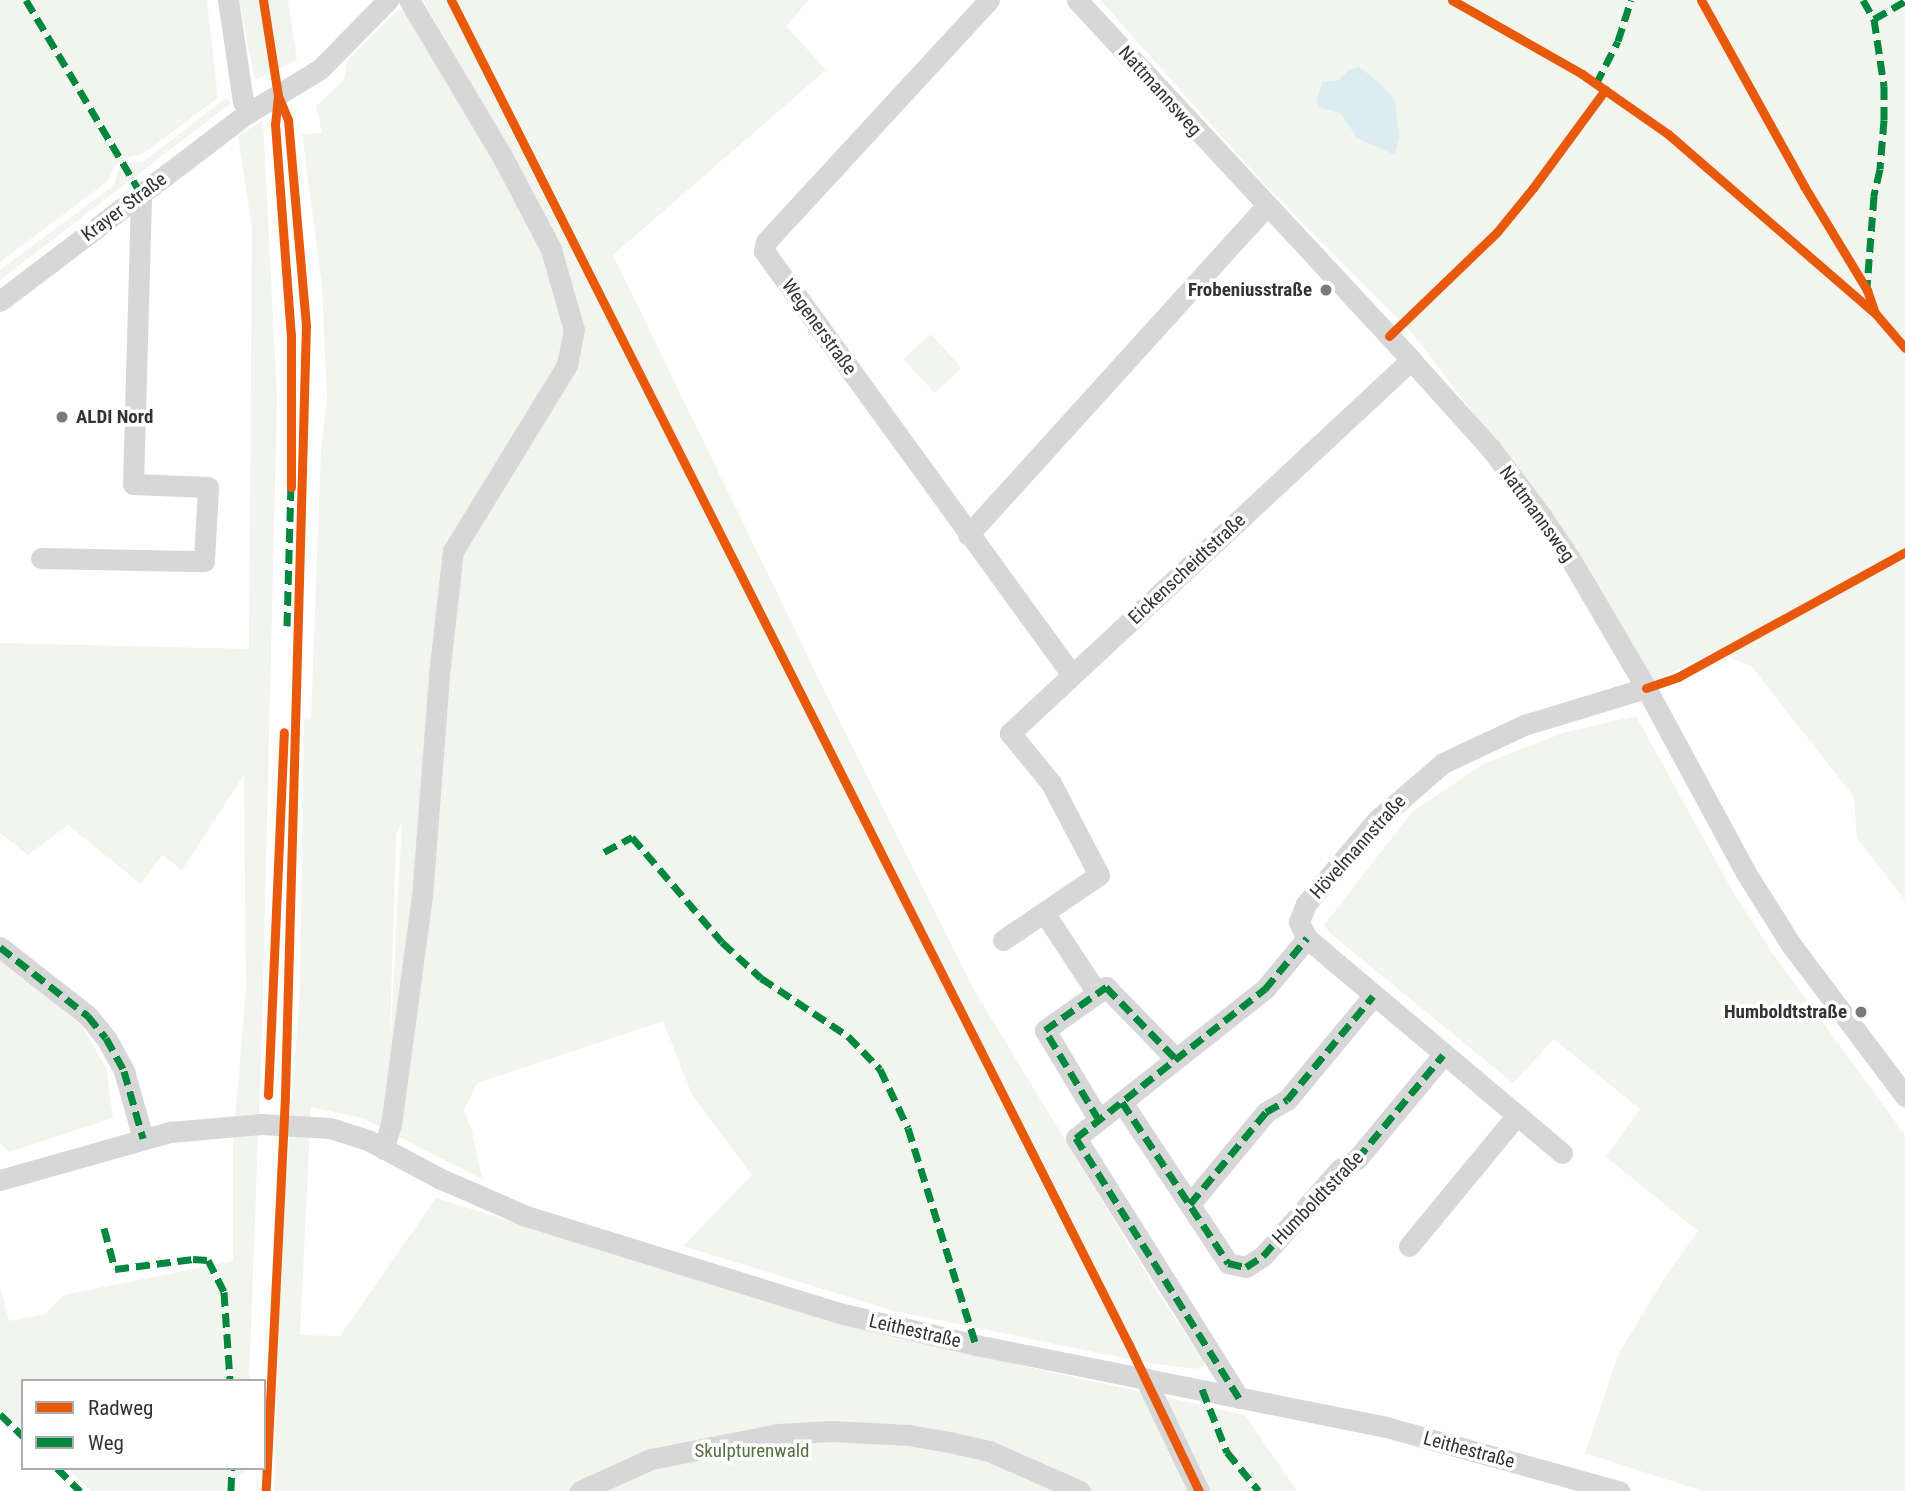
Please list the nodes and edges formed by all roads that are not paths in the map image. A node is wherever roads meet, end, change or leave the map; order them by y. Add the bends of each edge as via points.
1 (228, 0) edge
2 (388, 0) edge
3 (409, 0) edge
4 (989, 0) edge
5 (1077, 0) edge
6 (248, 113) junction
7 (141, 194) junction
8 (1266, 206) junction
9 (0, 301) edge
10 (1411, 360) junction
11 (968, 536) junction
12 (41, 558) dead end
13 (1072, 676) junction
14 (1646, 688) junction
15 (1045, 914) junction
16 (1307, 938) junction
17 (1003, 940) dead end
18 (0, 947) edge
19 (1097, 993) junction
20 (1373, 996) junction
21 (1443, 1055) junction
22 (1176, 1059) junction
23 (1905, 1096) edge
24 (1122, 1102) junction
25 (1516, 1116) junction
26 (1099, 1120) junction
27 (143, 1138) junction
28 (383, 1149) junction
29 (1562, 1153) dead end
30 (2, 1177) edge
31 (1190, 1204) junction
32 (1409, 1246) dead end
33 (1145, 1378) junction
34 (1239, 1398) junction
35 (580, 1491) edge
36 (1080, 1491) edge
37 (1199, 1491) edge
38 (1619, 1491) edge

1 - 6 street
2 - 6 street, Krayer Straße via 320,69
3 - 28 street via 502,156 551,249 574,330 567,365 453,551 422,897 391,1125
4 - 11 street, Wegenerstraße via 766,242 764,251
5 - 8 street, Nattmannsweg
6 - 7 street, Krayer Straße
7 - 9 street, Krayer Straße
7 - 12 street via 133,484 208,487 204,561
8 - 10 street, Nattmannsweg
8 - 11 street
10 - 13 street, Eickenscheidtstraße
10 - 14 street, Nattmannsweg via 1491,449 1542,517
11 - 13 street, Wegenerstraße
13 - 15 street, Eickenscheidtstraße via 1010,733 1051,783 1099,875
14 - 16 street, Hövelmannstraße via 1524,724 1443,763 1377,820 1306,904 1299,922
14 - 23 street, Nattmannsweg via 1746,873 1786,936
15 - 17 street
15 - 19 street
16 - 20 street
16 - 22 street via 1265,989
18 - 27 street via 88,1016 106,1038 124,1071
19 - 22 street via 1106,986
19 - 26 street via 1045,1030
20 - 21 street
20 - 31 street via 1287,1100 1266,1112
21 - 25 street
21 - 31 street, Humboldtstraße via 1357,1158 1340,1169 1256,1262 1246,1266 1228,1263
22 - 24 street
24 - 26 street
24 - 31 street, Humboldtstraße
25 - 29 street
25 - 32 street
26 - 34 street via 1076,1138
27 - 28 street, Leithestraße via 229,1126 319,1126
27 - 30 street, Leithestraße
28 - 33 street, Leithestraße via 526,1216 817,1306 976,1345
33 - 34 street, Leithestraße
33 - 37 street
34 - 38 street, Leithestraße via 1385,1427
35 - 36 street via 651,1459 778,1434 832,1431 909,1435 962,1445 1000,1456

